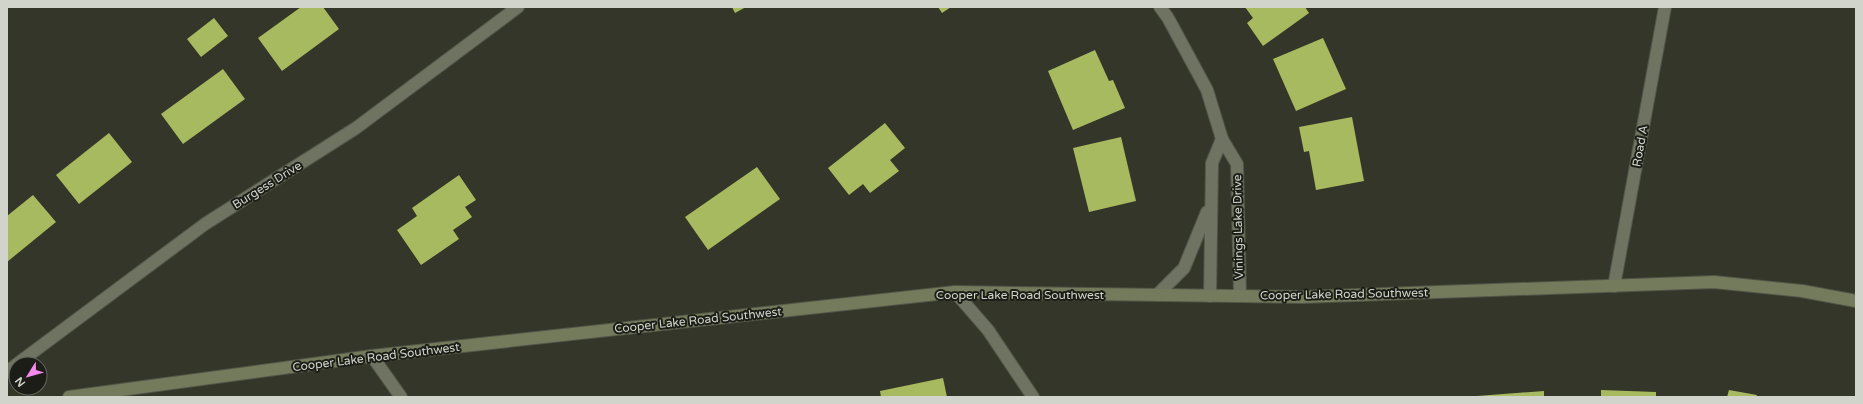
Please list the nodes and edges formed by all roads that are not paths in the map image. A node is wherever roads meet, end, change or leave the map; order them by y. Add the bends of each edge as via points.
1 (518, 7) edge
2 (1160, 7) edge
3 (1665, 7) edge
4 (1222, 139) junction
5 (1211, 201) junction
6 (1614, 286) junction
7 (955, 292) junction
8 (1157, 295) junction
9 (1210, 296) junction
10 (1240, 296) junction
11 (1856, 301) edge
12 (28, 356) edge
13 (372, 356) junction
14 (69, 397) edge
15 (401, 397) edge
16 (1034, 397) edge

1 - 12 street, Burgess Drive via 356,128 206,224
2 - 4 street, Vinings Lake Drive via 1207,90
3 - 6 street, Road A
4 - 5 street via 1212,163
4 - 10 street, Vinings Lake Drive via 1237,164
5 - 8 street via 1184,268
5 - 9 street
6 - 10 street, Cooper Lake Road Southwest via 1302,297
6 - 11 street, Cooper Lake Road Southwest via 1714,282 1802,291
7 - 8 street, Cooper Lake Road Southwest
7 - 13 street, Cooper Lake Road Southwest
7 - 16 street via 988,330
8 - 9 street, Cooper Lake Road Southwest
9 - 10 street, Cooper Lake Road Southwest
13 - 14 street, Cooper Lake Road Southwest
13 - 15 street

